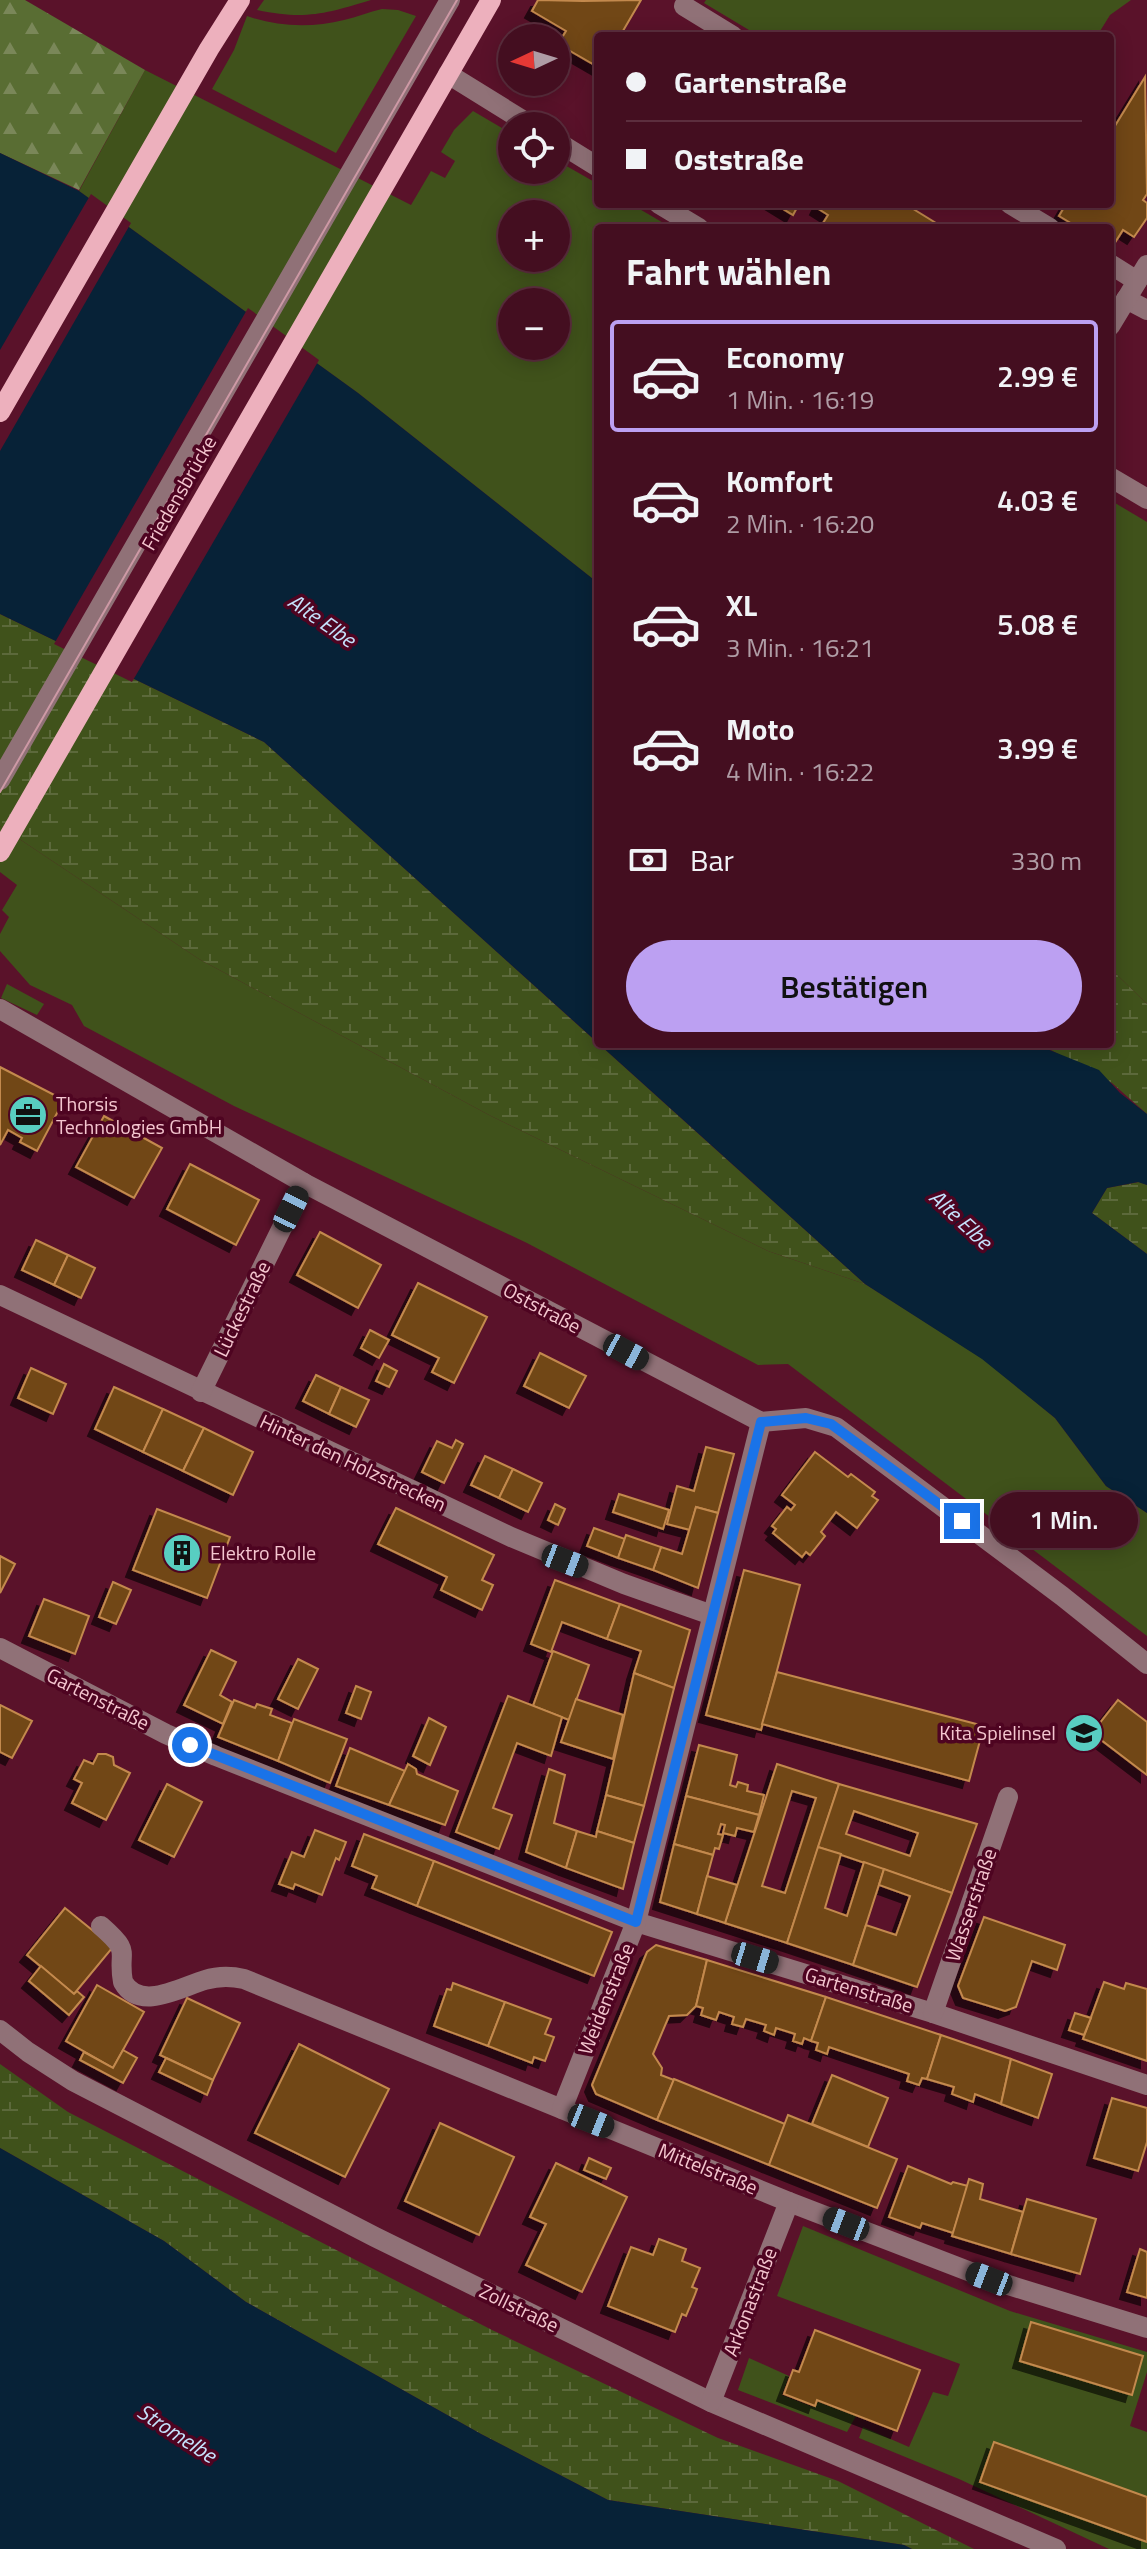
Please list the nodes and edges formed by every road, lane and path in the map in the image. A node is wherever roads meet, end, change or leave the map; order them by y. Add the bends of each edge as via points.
1 (240, 0) edge
2 (450, 0) edge
3 (491, 0) edge
4 (684, 6) dead end
5 (726, 32) edge
6 (448, 74) junction
7 (509, 112) edge
8 (570, 150) edge
9 (594, 165) edge
10 (666, 208) edge
11 (1017, 208) edge
12 (692, 224) edge
13 (1043, 224) edge
14 (1114, 267) edge
15 (1137, 282) edge
16 (1147, 310) edge
17 (1114, 319) edge
18 (0, 412) edge
19 (1114, 479) edge
20 (1147, 499) edge
21 (0, 780) edge
22 (0, 852) edge
23 (0, 1009) edge
24 (304, 1183) junction
25 (0, 1295) edge
26 (201, 1392) junction
27 (761, 1422) junction
28 (712, 1615) junction
29 (0, 1648) edge
30 (1147, 1664) edge
31 (1008, 1797) dead end
32 (636, 1922) junction
33 (101, 1926) dead end
34 (933, 2013) junction
35 (0, 2030) edge
36 (1147, 2085) edge
37 (562, 2109) junction
38 (789, 2202) junction
39 (1147, 2328) edge
40 (711, 2402) junction
41 (1056, 2549) edge

1 - 18 main road
2 - 21 street
3 - 6 main road, Friedensbrücke
4 - 5 street
6 - 7 street
6 - 22 main road, Friedensbrücke
8 - 9 street
10 - 12 street
11 - 13 street
14 - 15 street
15 - 16 street
15 - 17 street
19 - 20 street
23 - 24 street, Oststraße
24 - 26 street, Lückestraße
24 - 27 street, Oststraße
25 - 26 street, Hinter den Holzstrecken
26 - 28 street, Hinter den Holzstrecken via 537,1549
27 - 28 street, Weidenstraße
27 - 30 street via 806,1418 836,1427
28 - 32 street, Weidenstraße
29 - 32 street, Gartenstraße via 216,1756
31 - 34 street, Wasserstraße
32 - 34 street, Gartenstraße
32 - 37 street, Weidenstraße
33 - 37 street, Mittelstraße via 121,1946 123,1982 135,1994 147,1997 205,1980 244,1979
34 - 36 street, Gartenstraße
35 - 40 street, Zollstraße via 73,2081
37 - 38 street, Mittelstraße
38 - 39 street, Mittelstraße via 989,2279
38 - 40 street, Arkonastraße
40 - 41 street, Zollstraße

